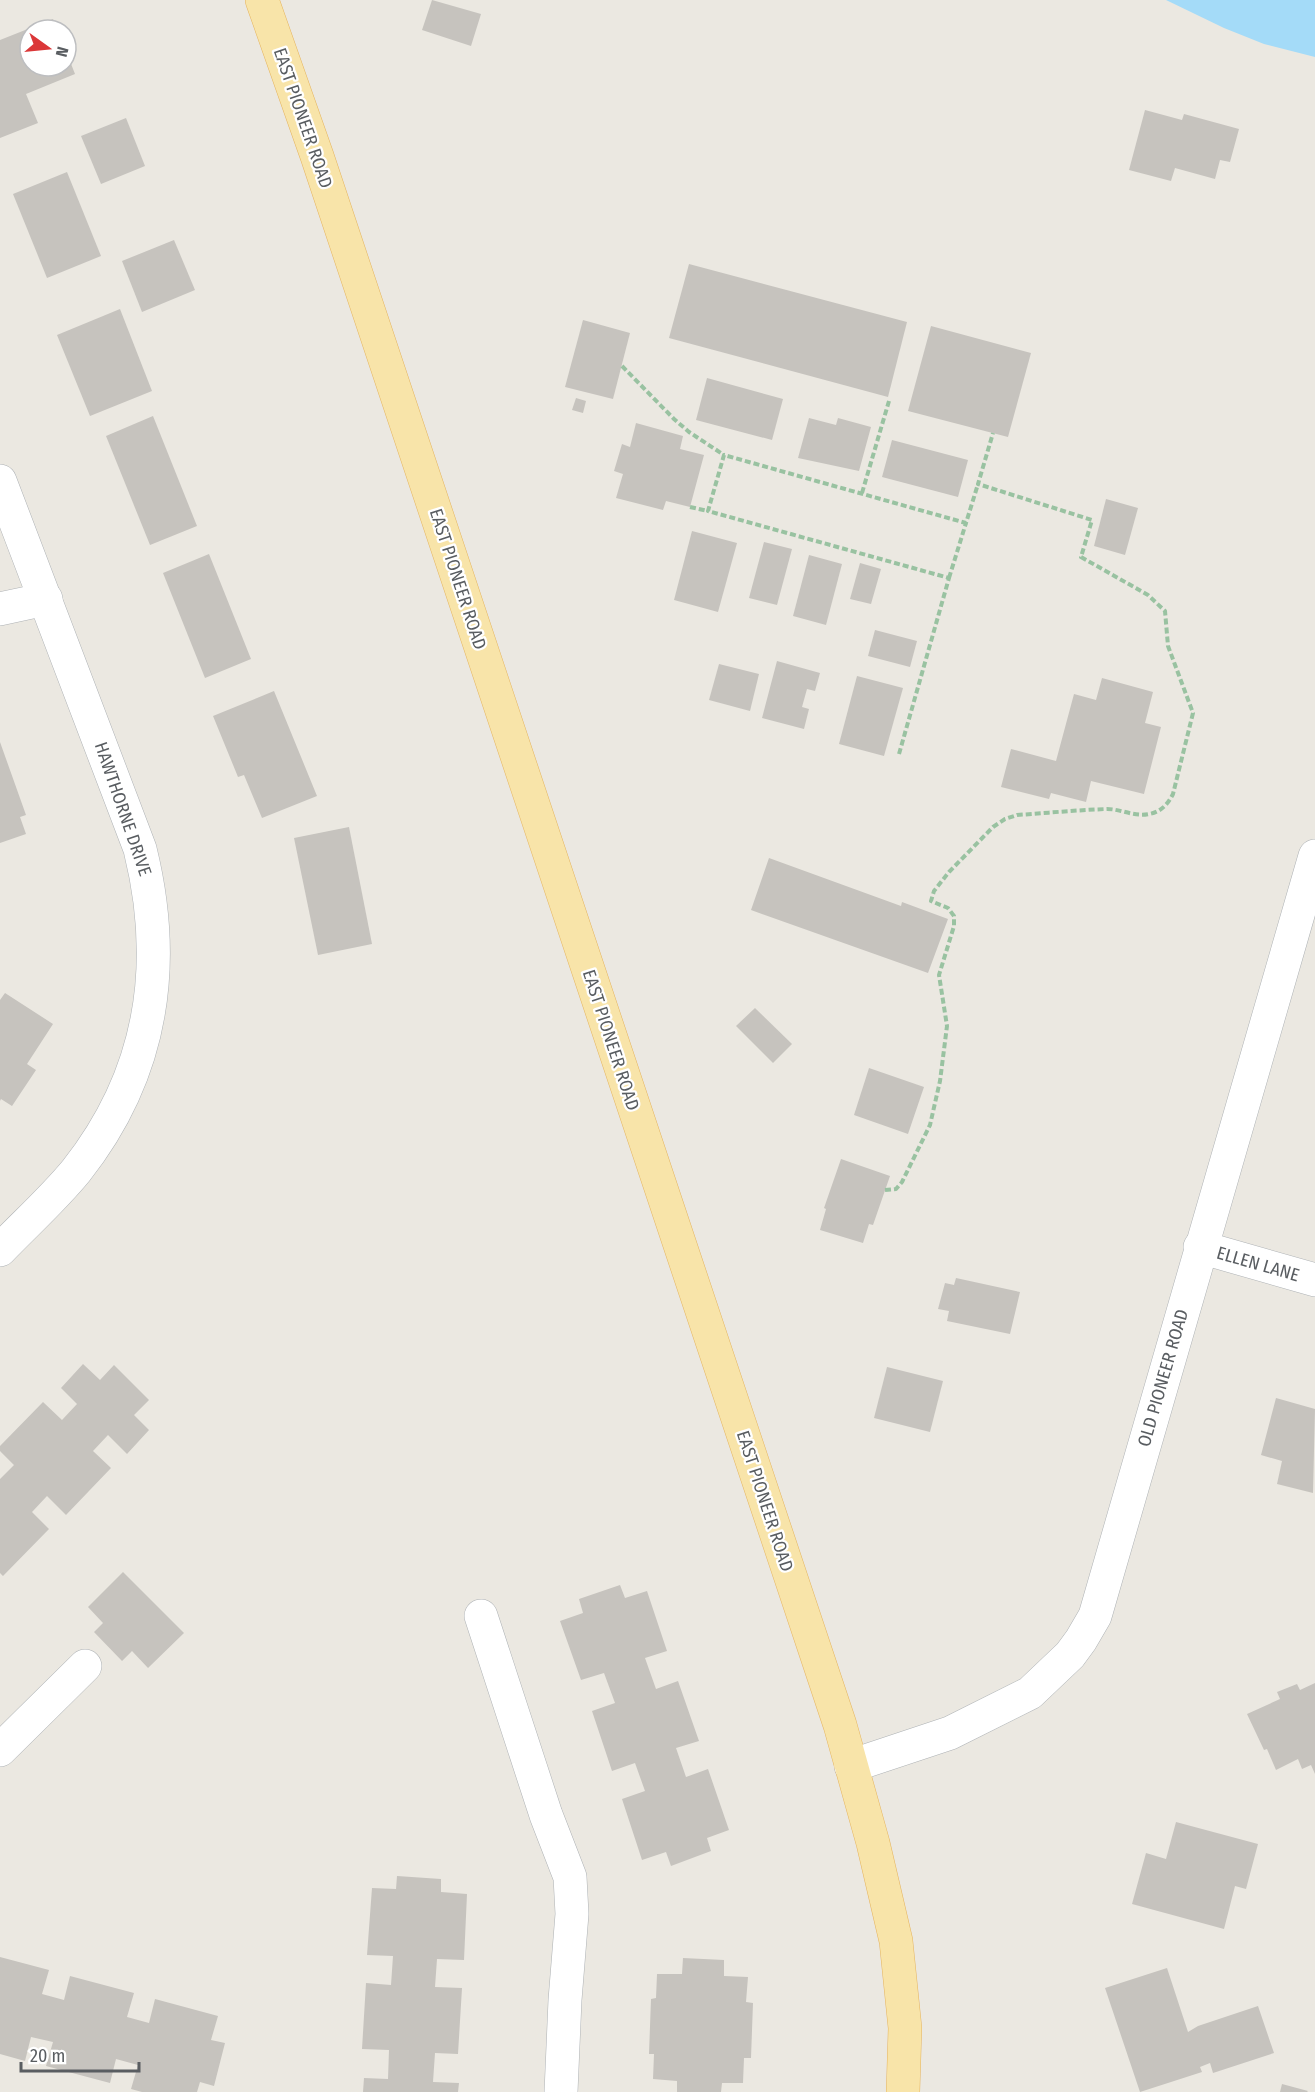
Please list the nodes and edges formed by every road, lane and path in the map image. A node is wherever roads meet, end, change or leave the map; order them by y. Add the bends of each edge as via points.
1 (262, 0) edge
2 (622, 366) dead end
3 (889, 402) dead end
4 (993, 433) dead end
5 (724, 454) junction
6 (0, 481) edge
7 (978, 484) junction
8 (862, 494) junction
9 (690, 507) dead end
10 (708, 511) junction
11 (966, 523) junction
12 (949, 578) junction
13 (45, 599) junction
14 (0, 609) edge
15 (899, 754) dead end
16 (1315, 856) edge
17 (885, 1190) dead end
18 (1200, 1247) junction
19 (0, 1250) edge
20 (1315, 1280) edge
21 (481, 1616) dead end
22 (85, 1666) dead end
23 (0, 1750) edge
24 (851, 1766) junction
25 (561, 2092) edge
26 (903, 2092) edge

1 - 24 main road, EAST PIONEER ROAD
2 - 5 path via 689,432
3 - 8 path
4 - 7 path
5 - 8 path
5 - 10 path
6 - 13 street, HAWTHORNE DRIVE
7 - 11 path
7 - 17 path via 1092,520 1081,557 1148,595 1165,611 1168,646 1193,713 1173,794 1161,809 1150,814 1110,809 1017,814 993,827 934,891 931,902 948,908 954,916 939,975 947,1026 940,1081 930,1125 902,1182 896,1189
8 - 11 path
9 - 10 path
10 - 12 path
11 - 12 path
12 - 15 path
13 - 14 street
13 - 19 street, HAWTHORNE DRIVE via 141,849 153,913 154,970 142,1043 110,1122 75,1173
16 - 18 street, OLD PIONEER ROAD
18 - 20 street, ELLEN LANE
18 - 24 street, OLD PIONEER ROAD via 1095,1616 1081,1640 1030,1693 950,1732
21 - 25 street via 570,1877 572,1914
22 - 23 street
24 - 26 main road, EAST PIONEER ROAD via 896,1941 905,2028

